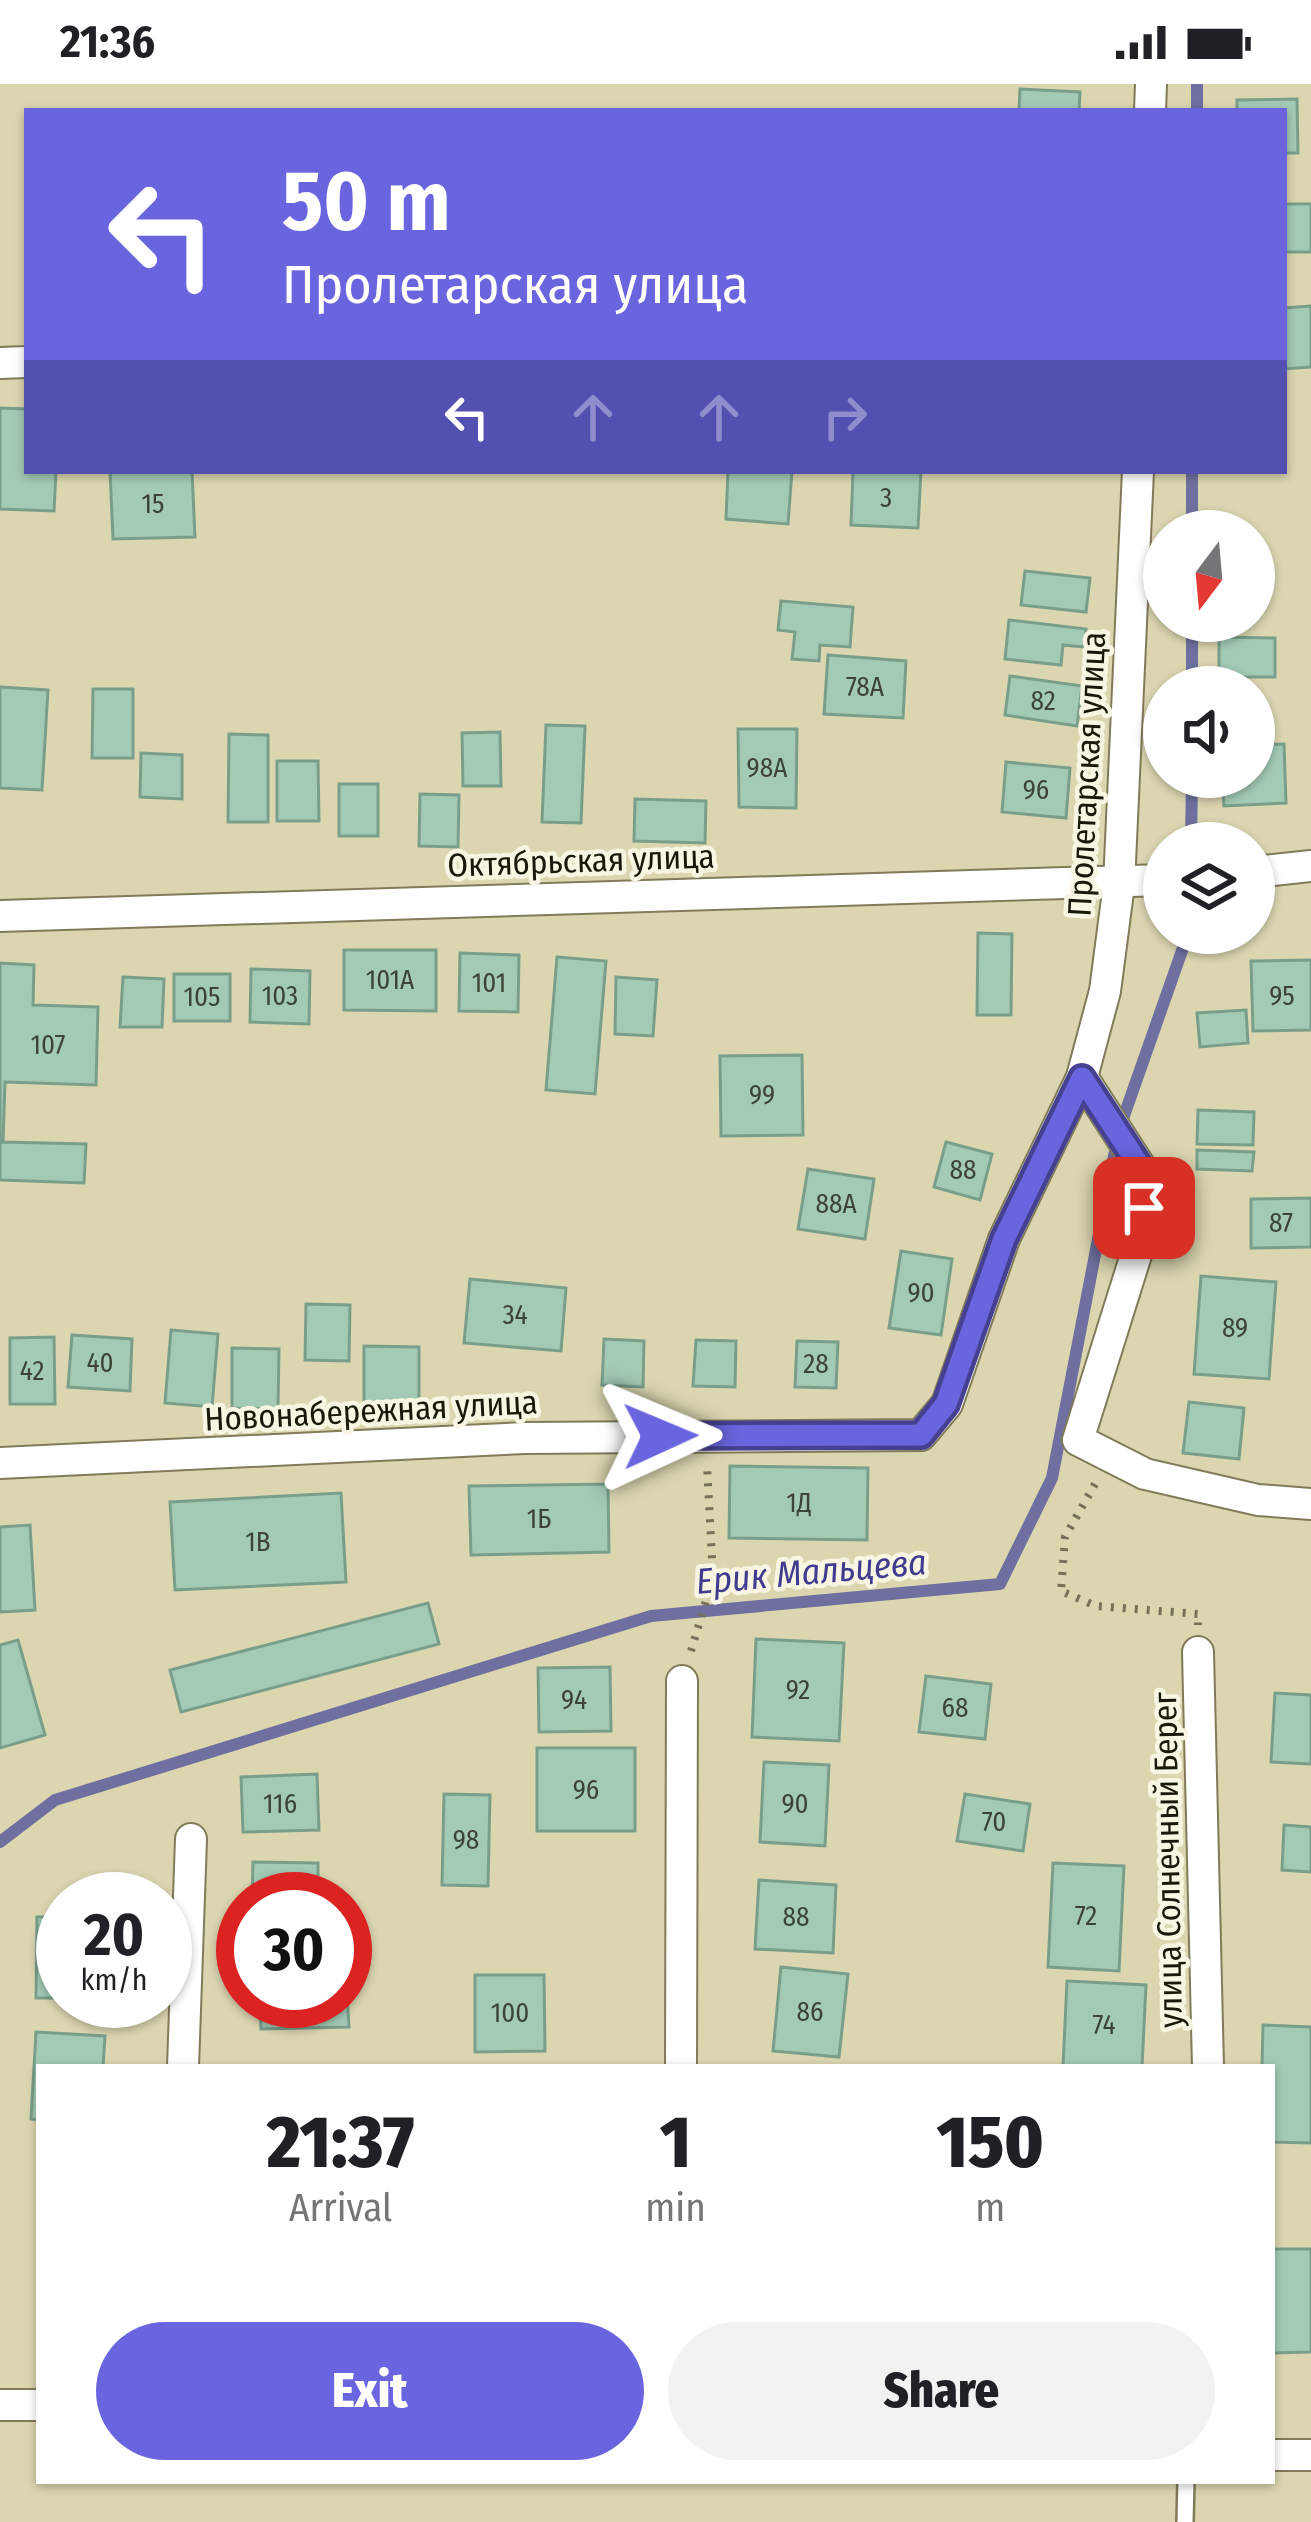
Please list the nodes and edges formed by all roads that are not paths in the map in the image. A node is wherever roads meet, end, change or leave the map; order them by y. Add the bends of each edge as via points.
1 (1138, 474) edge
2 (1311, 866) edge
3 (1275, 870) edge
4 (1143, 882) edge
5 (1119, 884) junction
6 (0, 916) edge
7 (1082, 1078) junction
8 (946, 1404) joint
9 (0, 1463) edge
10 (1311, 1504) edge
11 (1198, 1652) road end
12 (682, 1681) dead end
13 (191, 1840) dead end
14 (183, 2064) edge
15 (681, 2064) edge
16 (1208, 2064) edge
17 (0, 2405) edge
18 (36, 2405) edge
19 (1275, 2455) edge
20 (1311, 2455) edge
21 (1186, 2484) edge
22 (1185, 2522) edge

1 - 5 street, Пролетарская улица
2 - 3 street
4 - 5 street, Октябрьская улица
5 - 6 street, Октябрьская улица
5 - 7 street, Пролетарская улица via 1105,991
7 - 8 street, Пролетарская улица via 1004,1239
7 - 10 street via 1146,1176 1141,1239 1078,1440 1145,1474
8 - 9 street, Новонабережная улица via 921,1435 525,1438
11 - 16 street, улица Солнечный Берег
12 - 15 street
13 - 14 street
17 - 18 street
19 - 20 street
21 - 22 lane

